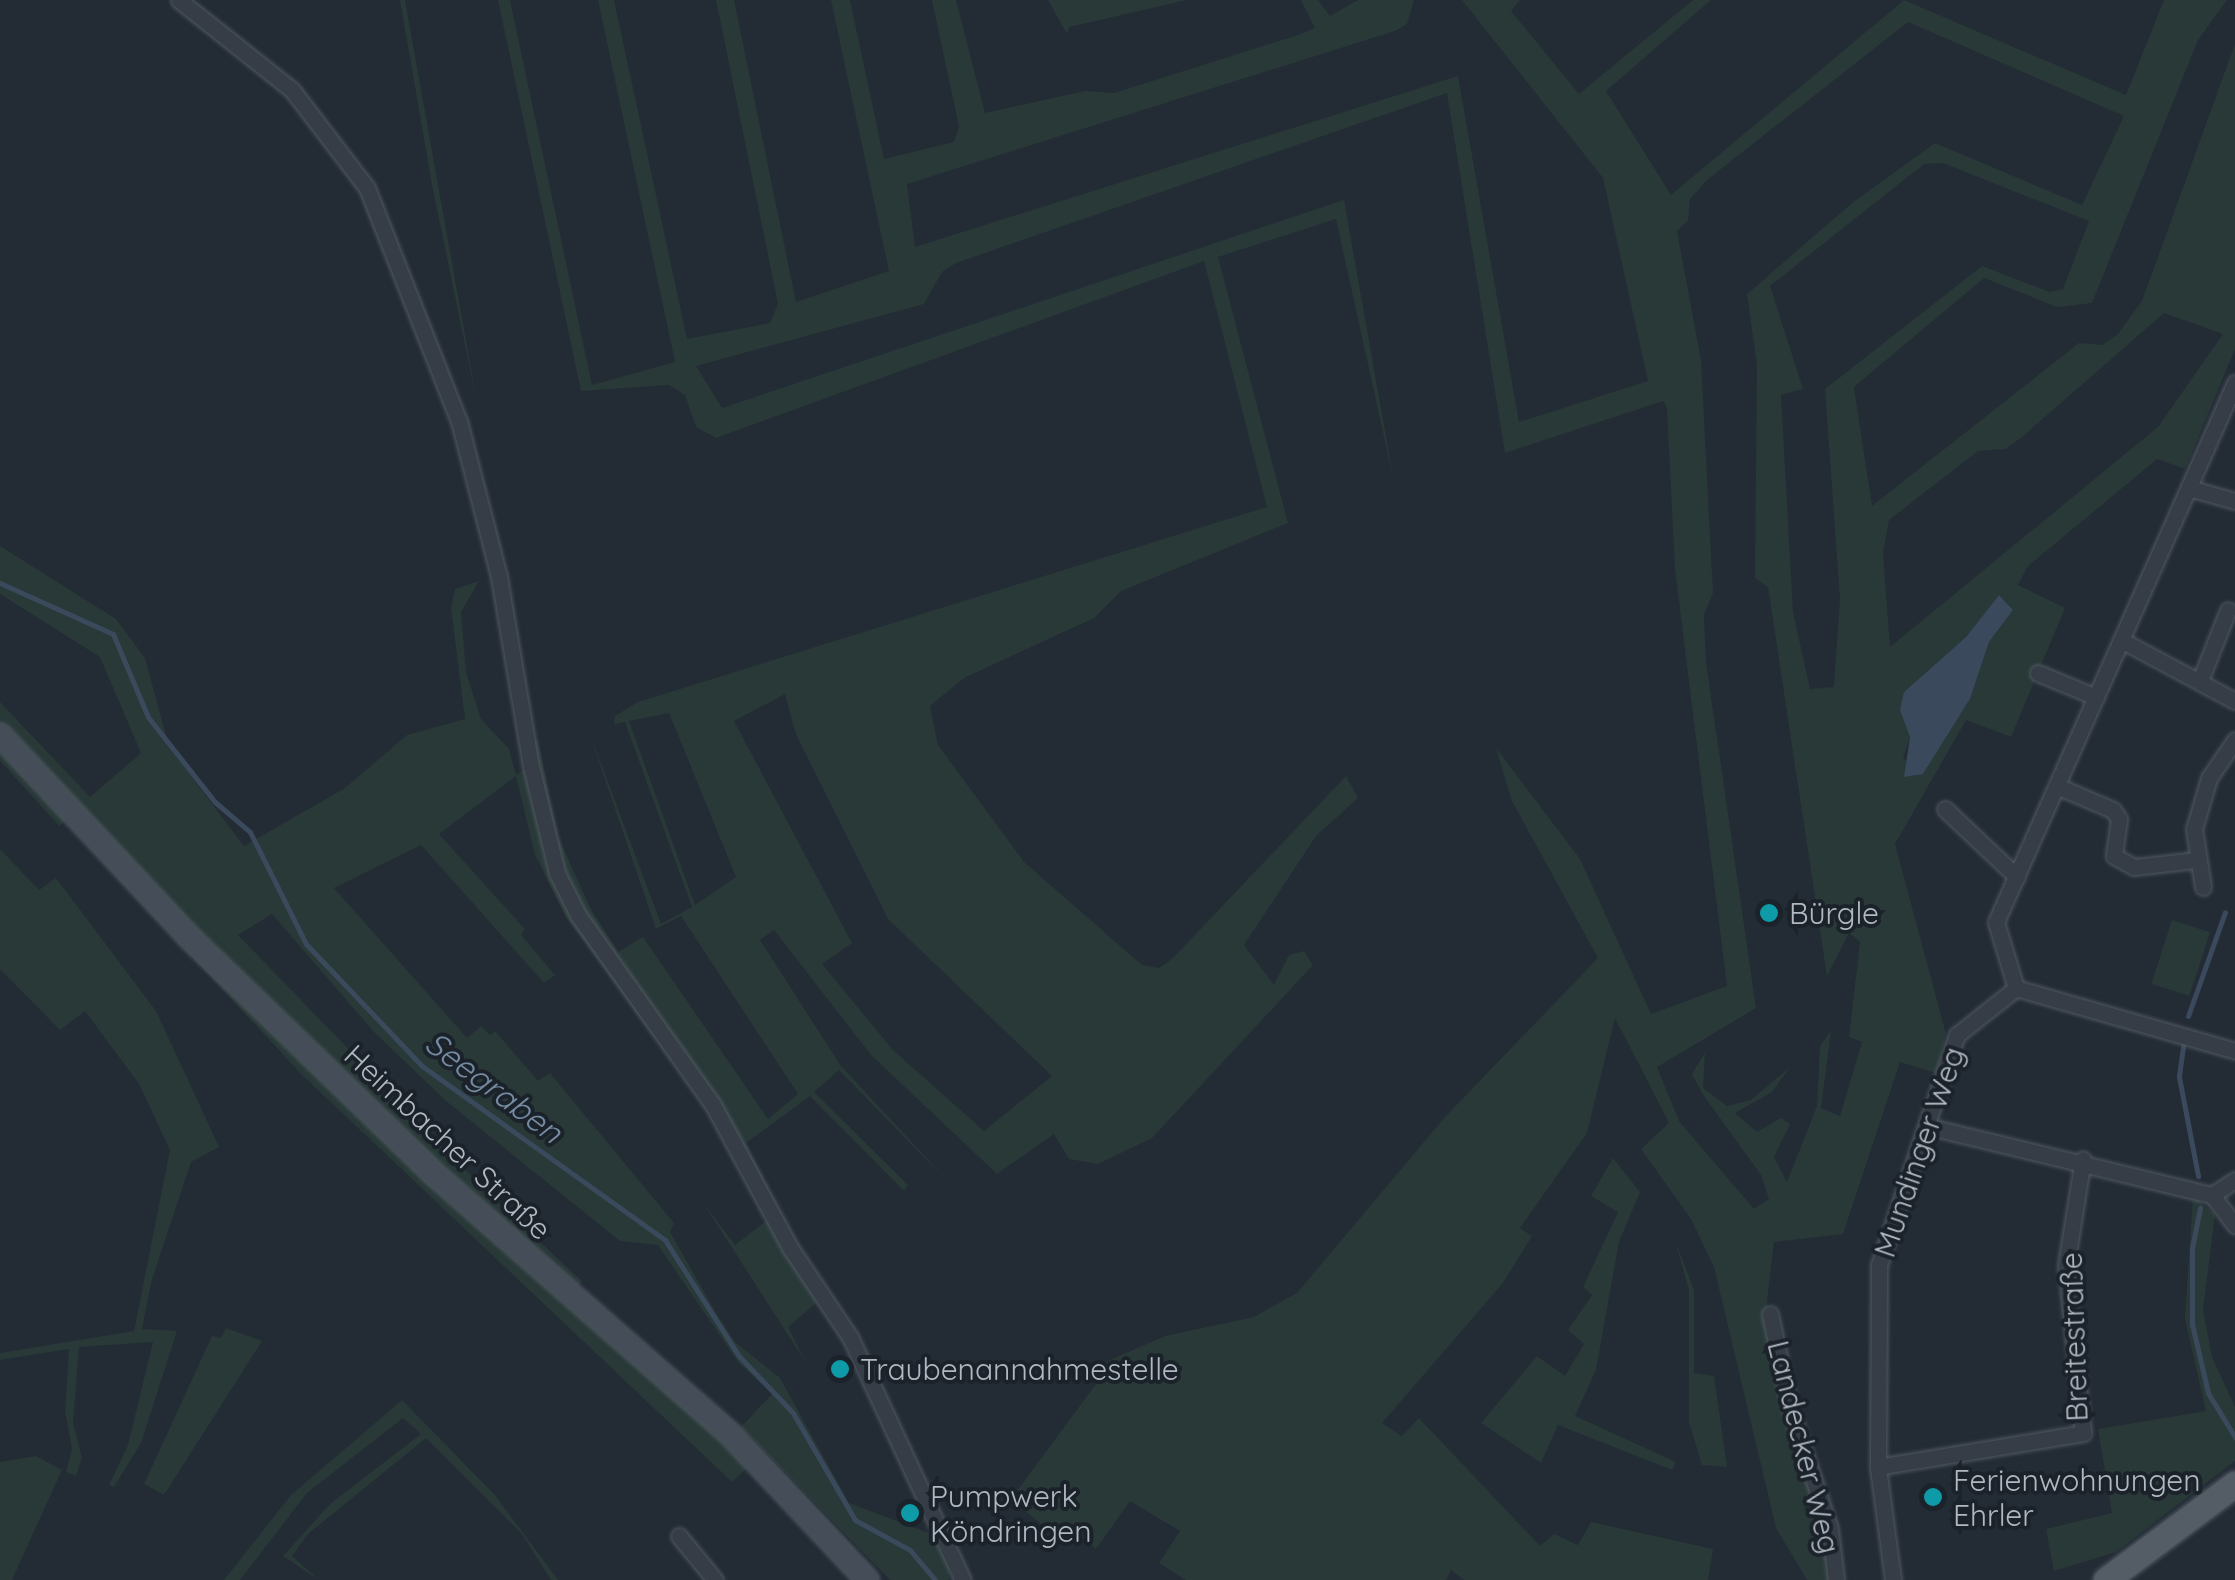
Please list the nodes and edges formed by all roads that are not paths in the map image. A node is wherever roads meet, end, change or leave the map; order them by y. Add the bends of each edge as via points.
1 (191, 3) edge
2 (2235, 382) edge
3 (2189, 488) junction
4 (2235, 502) edge
5 (2228, 610) dead end
6 (2121, 640) junction
7 (2038, 673) dead end
8 (2201, 678) junction
9 (2096, 697) junction
10 (2235, 702) edge
11 (0, 735) edge
12 (2235, 740) edge
13 (2057, 786) junction
14 (1946, 809) dead end
15 (2194, 860) junction
16 (2017, 877) junction
17 (2203, 887) dead end
18 (2016, 988) junction
19 (2235, 1051) edge
20 (1926, 1126) junction
21 (2083, 1159) junction
22 (2235, 1180) edge
23 (2212, 1196) junction
24 (2235, 1225) edge
25 (1770, 1314) dead end
26 (1878, 1467) junction
27 (2235, 1484) edge
28 (679, 1536) dead end
29 (715, 1580) edge
30 (866, 1580) edge
31 (963, 1580) edge
32 (1836, 1580) edge
33 (1893, 1580) edge
34 (2106, 1580) edge

1 - 31 street via 292,90 367,188 458,421 499,577 530,766 558,873 578,915 713,1105 872,1382
2 - 3 street
3 - 4 street
3 - 6 street
5 - 8 street
6 - 8 street
6 - 9 street
7 - 9 street
8 - 10 street
9 - 13 street
11 - 30 street, Heimbacher Straße via 190,938 432,1172 732,1435
12 - 15 street via 2209,778 2194,829
13 - 15 street via 2113,810 2120,819 2114,856 2134,867
13 - 16 street
14 - 16 street
15 - 17 street
16 - 18 street via 1996,922
18 - 19 street
18 - 20 street, Mundinger Weg via 1958,1035
20 - 21 street
20 - 26 street, Mundinger Weg via 1879,1265
21 - 23 street
21 - 26 street, Breitestraße via 2066,1265 2082,1433
22 - 23 street
23 - 24 street
25 - 32 street, Landecker Weg via 1790,1408 1830,1528
26 - 33 street, Mundinger Weg
27 - 34 main road
28 - 29 street

